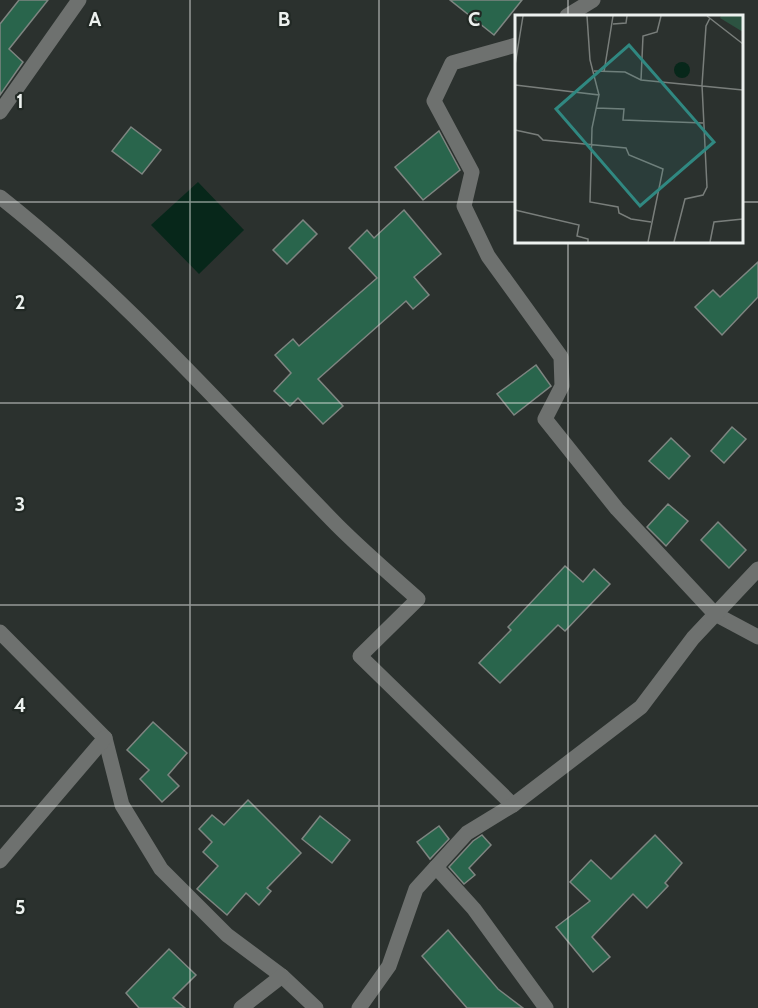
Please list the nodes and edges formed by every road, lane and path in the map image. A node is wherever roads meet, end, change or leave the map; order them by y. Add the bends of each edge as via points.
1 (79, 0) edge
2 (593, 0) edge
3 (569, 15) edge
4 (515, 45) edge
5 (0, 112) edge
6 (0, 197) edge
7 (758, 569) edge
8 (715, 614) junction
9 (0, 632) edge
10 (758, 637) edge
11 (105, 738) junction
12 (513, 805) junction
13 (0, 861) edge
14 (436, 867) junction
15 (282, 976) junction
16 (241, 1008) edge
17 (316, 1008) edge
18 (359, 1008) edge
19 (546, 1008) edge

1 - 5 street
2 - 3 street
4 - 8 street via 452,63 434,101 472,172 464,206 488,256 561,357 562,386 545,419 617,509
6 - 12 street via 167,347 339,527 418,599 360,656
7 - 8 street
8 - 10 street
8 - 12 street via 641,707
9 - 11 street
11 - 13 street
11 - 15 street via 122,805 161,870 227,935
12 - 14 street via 467,833
14 - 18 street via 416,889 389,966
14 - 19 street via 474,909
15 - 16 street
15 - 17 street

